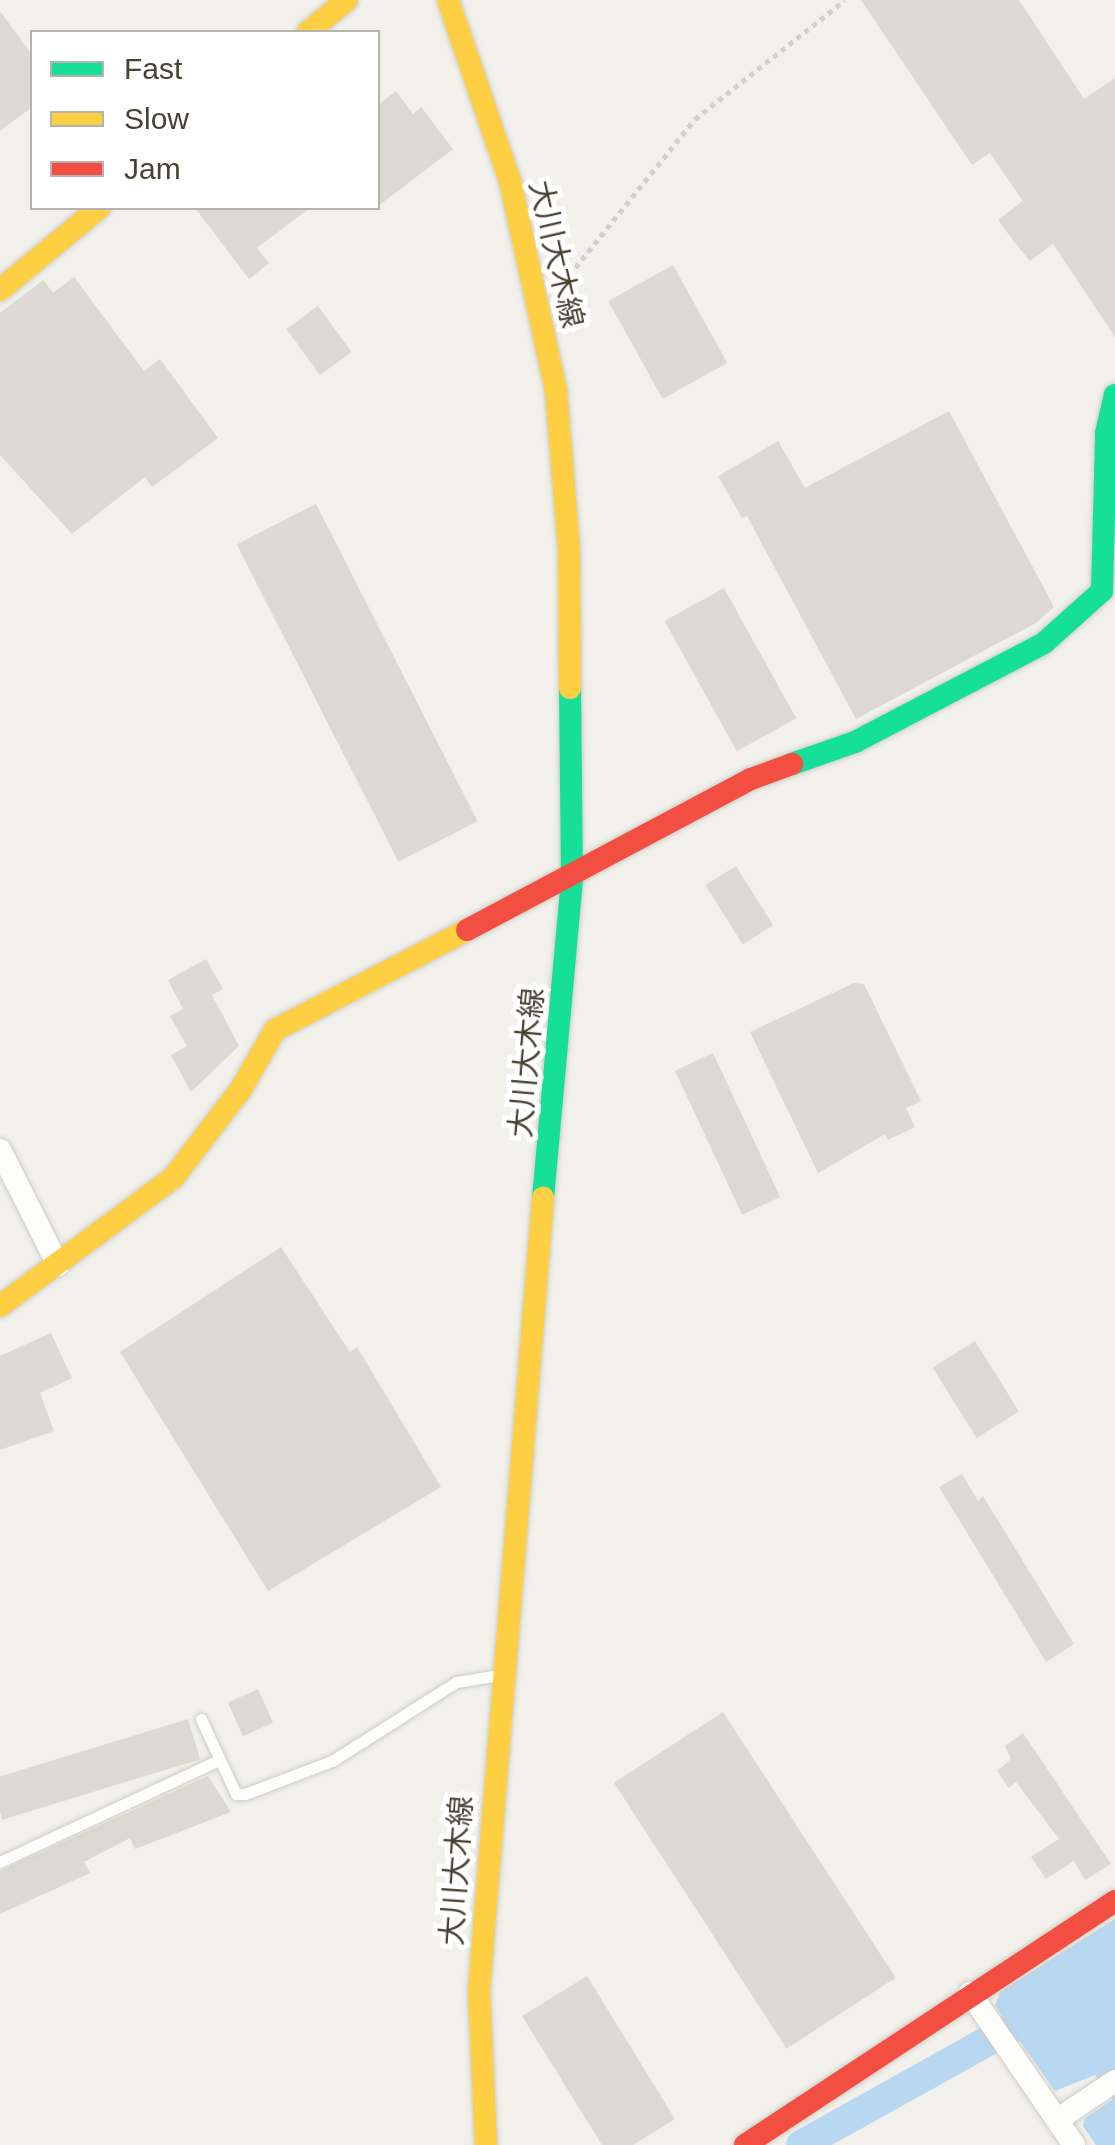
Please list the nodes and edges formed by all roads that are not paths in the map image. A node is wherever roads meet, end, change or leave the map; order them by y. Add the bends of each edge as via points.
1 (347, 0) edge
2 (448, 0) edge
3 (310, 30) edge
4 (97, 210) edge
5 (0, 290) edge
6 (1115, 395) edge
7 (572, 878) junction
8 (0, 1150) edge
9 (58, 1265) junction
10 (0, 1306) edge
11 (501, 1675) junction
12 (202, 1719) dead end
13 (217, 1761) junction
14 (0, 1862) edge
15 (1115, 1900) edge
16 (974, 2000) junction
17 (1115, 2081) edge
18 (1064, 2116) junction
19 (486, 2145) edge
20 (745, 2145) edge
21 (1074, 2145) edge

1 - 3 main road
2 - 7 main road, 大川大木線 via 510,181 556,391 569,549
4 - 5 main road
6 - 7 main road via 1106,433 1102,591 1044,643 856,742 750,779
7 - 9 main road via 275,1030 241,1089 173,1178
7 - 11 main road, 大川大木線
8 - 9 street
9 - 10 main road
11 - 13 lane via 456,1682 332,1761 245,1794 236,1794
11 - 19 main road, 大川大木線 via 479,1990
12 - 13 lane
13 - 14 lane
15 - 16 main road
16 - 18 street
16 - 20 main road
17 - 18 street
18 - 21 street

